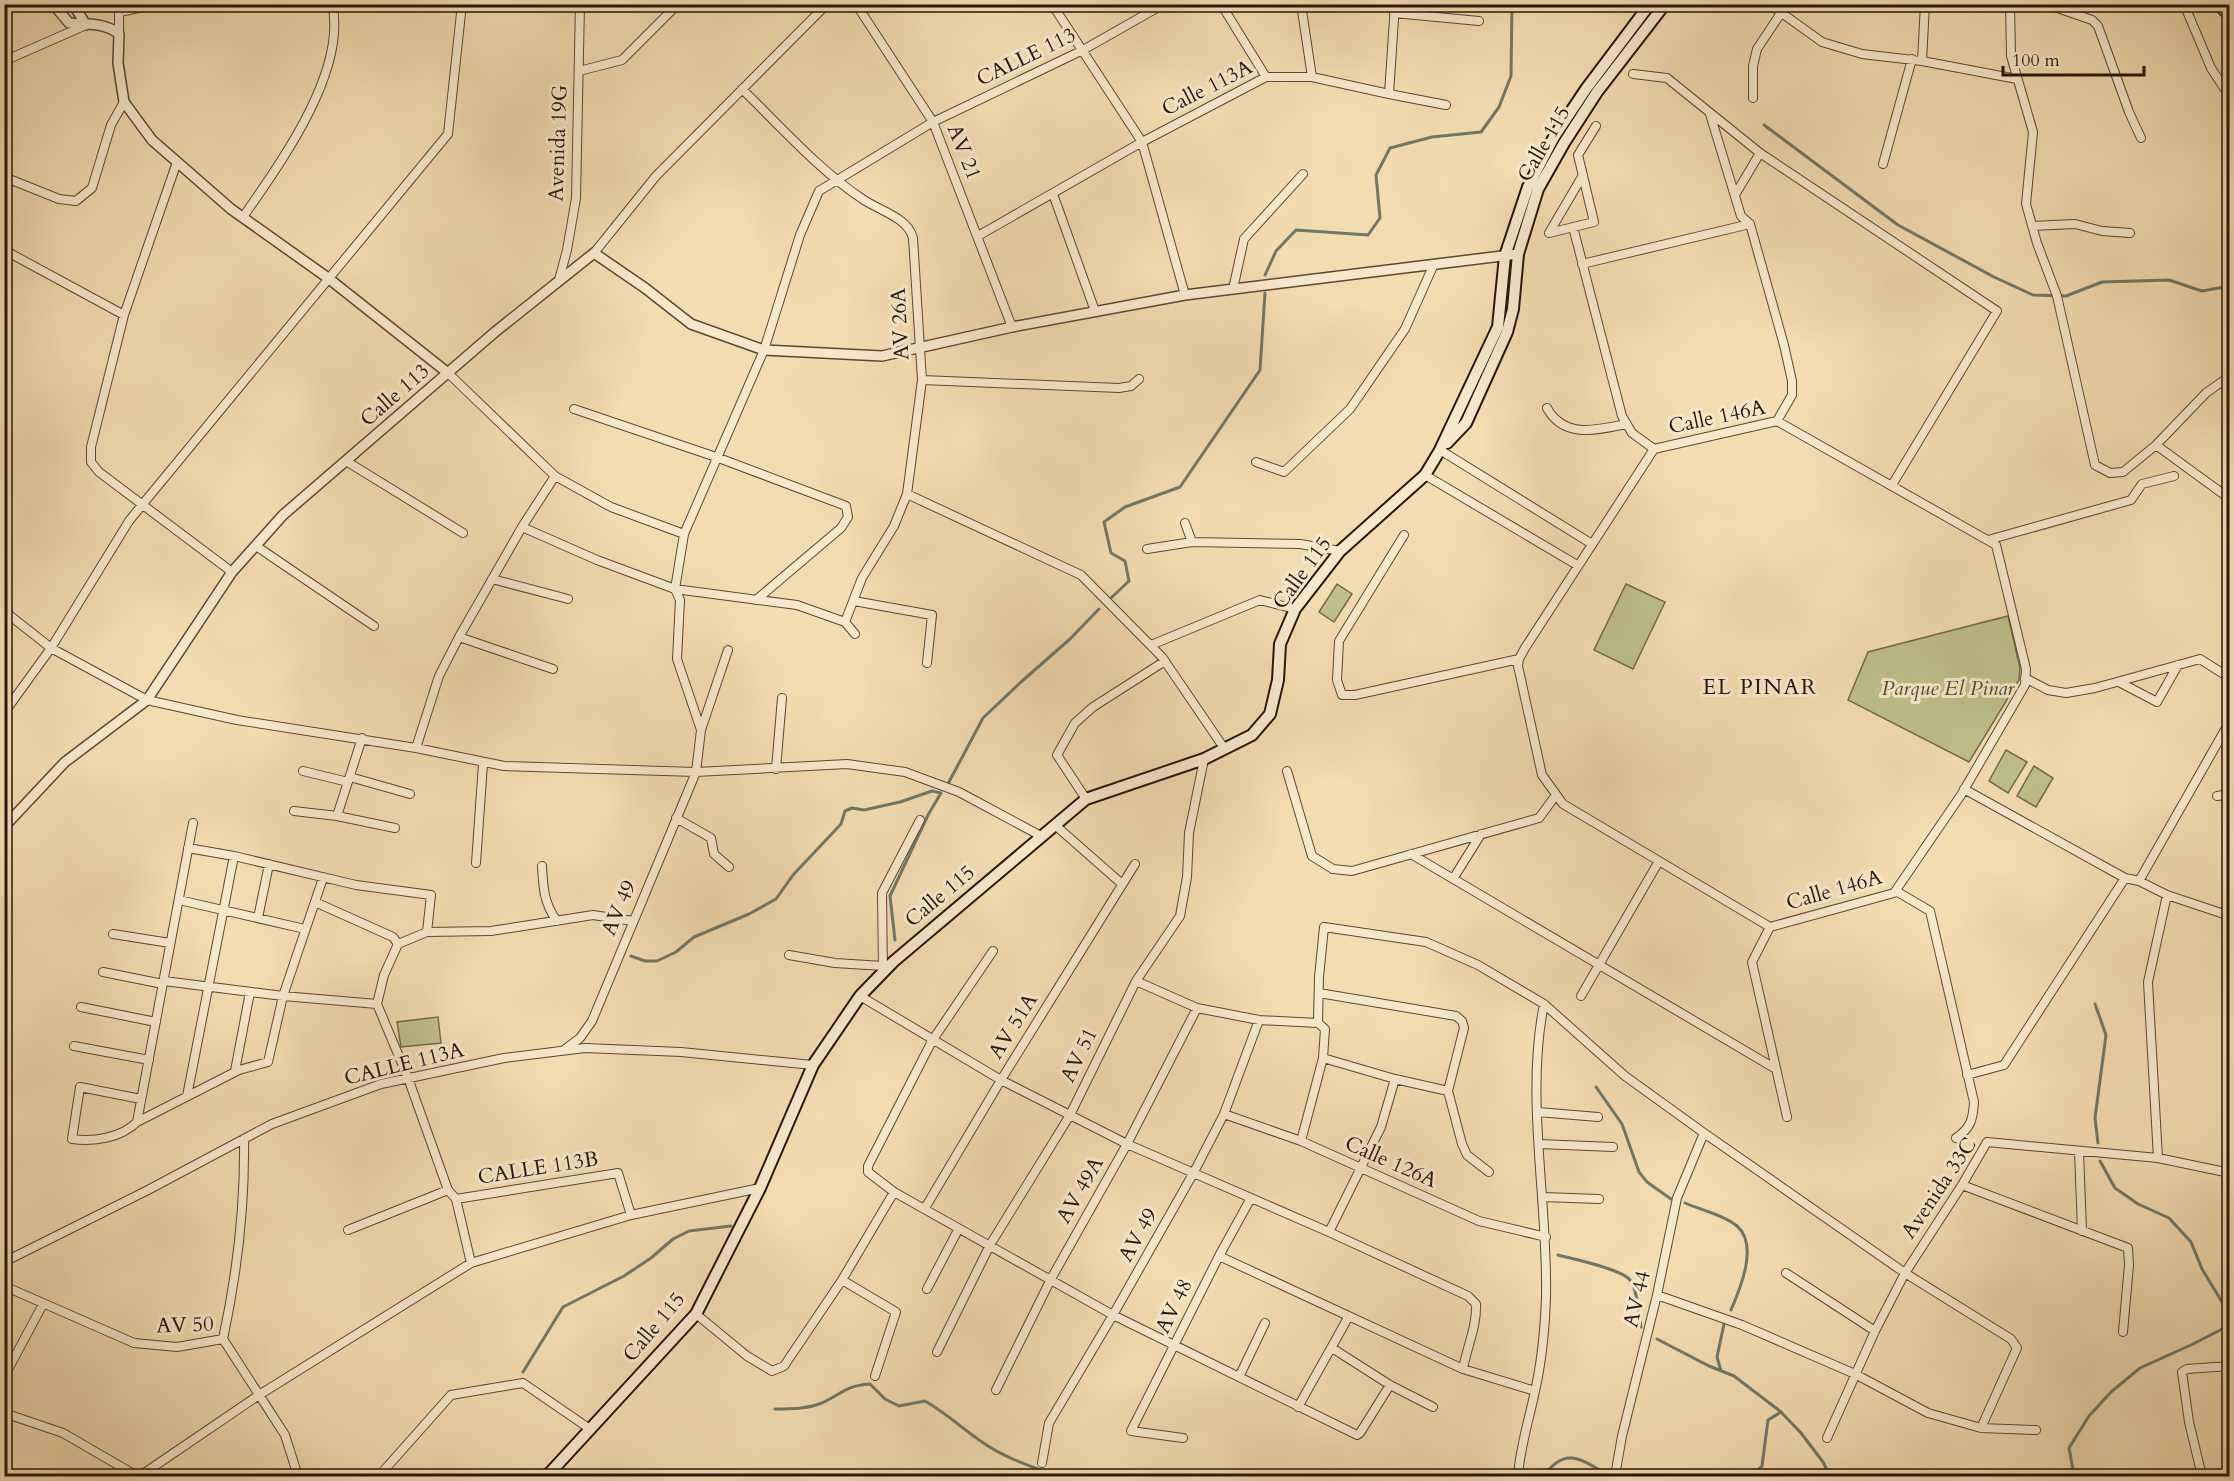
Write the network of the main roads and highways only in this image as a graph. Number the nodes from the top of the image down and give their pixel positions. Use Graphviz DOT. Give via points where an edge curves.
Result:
graph roads {
  1 [pos="1650,4"];
  2 [pos="1665,4"];
  3 [pos="2219,4"];
  4 [pos="2229,15"];
  5 [pos="1440,450"];
  6 [pos="547,1476"];
  1 -- 5 [label="main road, Calle 115" via="1586,89 1554,137 1528,187 1505,256 1498,327"];
  2 -- 5 [label="main road, Calle 115" via="1597,92 1538,189 1518,254 1514,309 1507,332 1466,423"];
  3 -- 4 [label="main road"];
  5 -- 6 [label="main road, Calle 115" via="1425,475 1340,551 1295,609 1280,644 1278,680 1270,714 1252,735 1204,759 1086,799 883,969 813,1065 760,1188 696,1314"];
}
